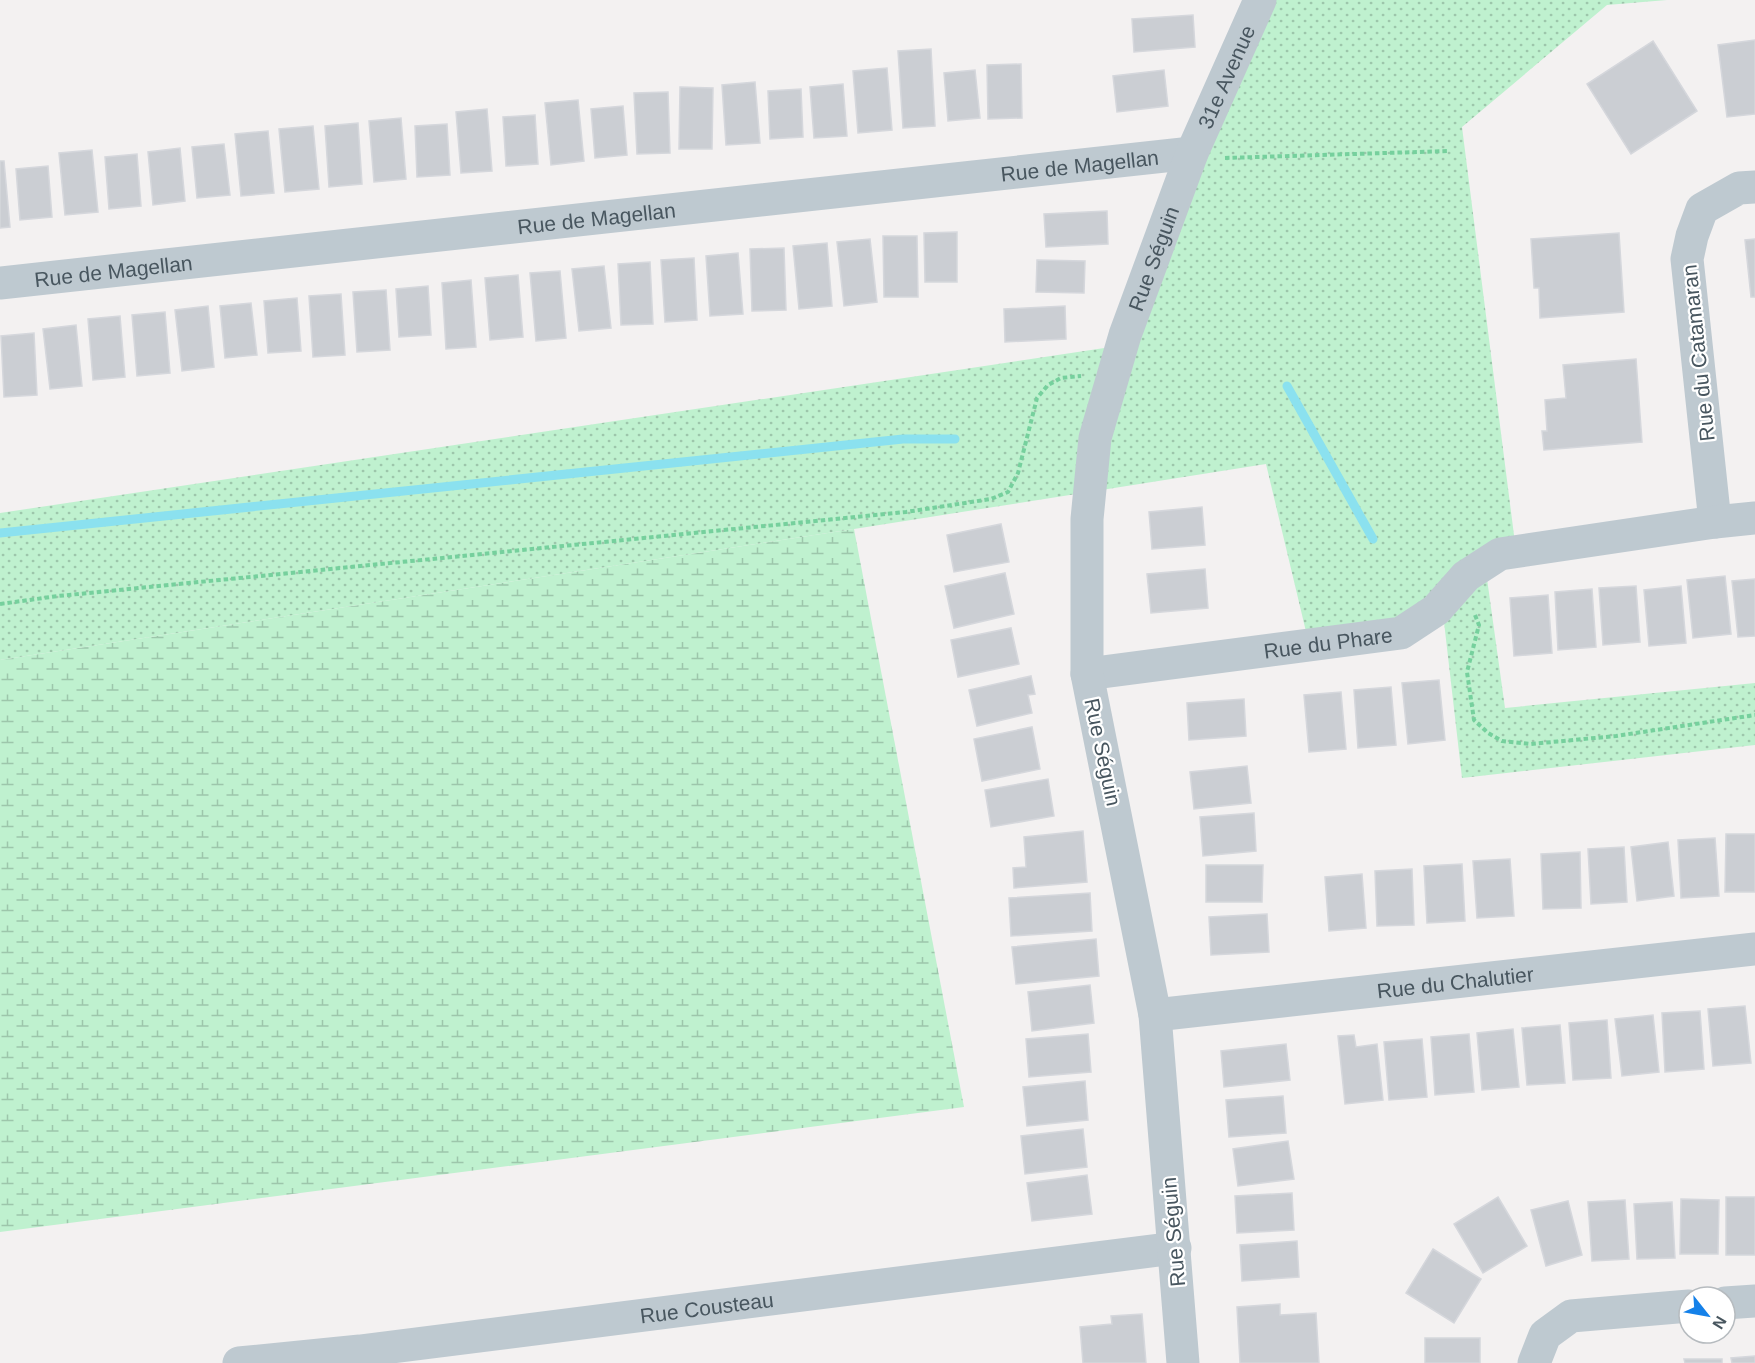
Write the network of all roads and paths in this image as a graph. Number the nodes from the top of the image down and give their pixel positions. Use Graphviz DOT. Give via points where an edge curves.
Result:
graph roads {
  1 [pos="1260,0"];
  2 [pos="1449,151"];
  3 [pos="1192,153"];
  4 [pos="1755,187"];
  5 [pos="0,283"];
  6 [pos="1111,380"];
  7 [pos="1755,518"];
  8 [pos="1715,522"];
  9 [pos="1466,576"];
  10 [pos="0,604"];
  11 [pos="1087,674"];
  12 [pos="1755,715"];
  13 [pos="1755,949"];
  14 [pos="1155,1014"];
  15 [pos="1175,1248"];
  16 [pos="1755,1301"];
  17 [pos="1737,1302"];
  18 [pos="1677,1307"];
  19 [pos="239,1363"];
  20 [pos="1183,1363"];
  21 [pos="1534,1363"];
  1 -- 3 [label="street, 31e Avenue"];
  2 -- 3 [label="path" via="1227,158"];
  3 -- 5 [label="street, Rue de Magellan"];
  3 -- 6 [label="street, Rue Séguin"];
  4 -- 8 [label="street, Rue du Catamaran" via="1739,188 1702,209 1687,259"];
  6 -- 10 [label="path" via="1094,375 1061,378 1048,385 1037,398 1012,486 991,499 895,514"];
  6 -- 11 [label="street, Rue Séguin" via="1095,438 1087,519"];
  7 -- 8 [label="street, Rue du Phare"];
  8 -- 9 [label="street, Rue du Phare" via="1500,554"];
  9 -- 11 [label="street, Rue du Phare" via="1436,610 1401,633"];
  9 -- 12 [label="path" via="1469,602 1479,625 1467,672 1474,720 1502,741 1531,744 1616,736"];
  11 -- 14 [label="street, Rue Séguin"];
  13 -- 14 [label="street, Rue du Chalutier"];
  14 -- 15 [label="street, Rue Séguin"];
  15 -- 19 [label="street, Rue Cousteau"];
  15 -- 20 [label="street, Rue Séguin"];
  16 -- 17 [label="street"];
  18 -- 21 [label="street" via="1571,1316 1545,1335"];
}
